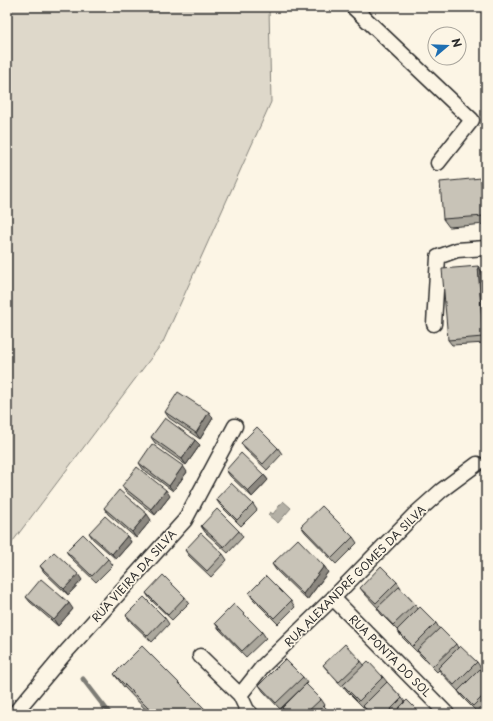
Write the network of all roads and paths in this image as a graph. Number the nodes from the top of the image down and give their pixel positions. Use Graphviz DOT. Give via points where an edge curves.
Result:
graph roads {
  1 [pos="353,7"];
  2 [pos="438,163"];
  3 [pos="486,248"];
  4 [pos="434,324"];
  5 [pos="235,426"];
  6 [pos="477,464"];
  7 [pos="333,598"];
  8 [pos="200,656"];
  9 [pos="240,696"];
  10 [pos="14,714"];
  11 [pos="251,714"];
  12 [pos="447,714"];
  1 -- 2 [label="street" via="472,120"];
  3 -- 4 [label="street" via="457,250 438,257"];
  5 -- 10 [label="street, RUA VIEIRA DA SILVA" via="185,520"];
  6 -- 7 [label="street, RUA ALEXANDRE GOMES DA SILVA" via="415,514"];
  7 -- 9 [label="street, RUA ALEXANDRE GOMES DA SILVA" via="262,666"];
  7 -- 12 [label="street, RUA PONTA DO SOL"];
  8 -- 9 [label="street"];
  9 -- 11 [label="street"];
}
